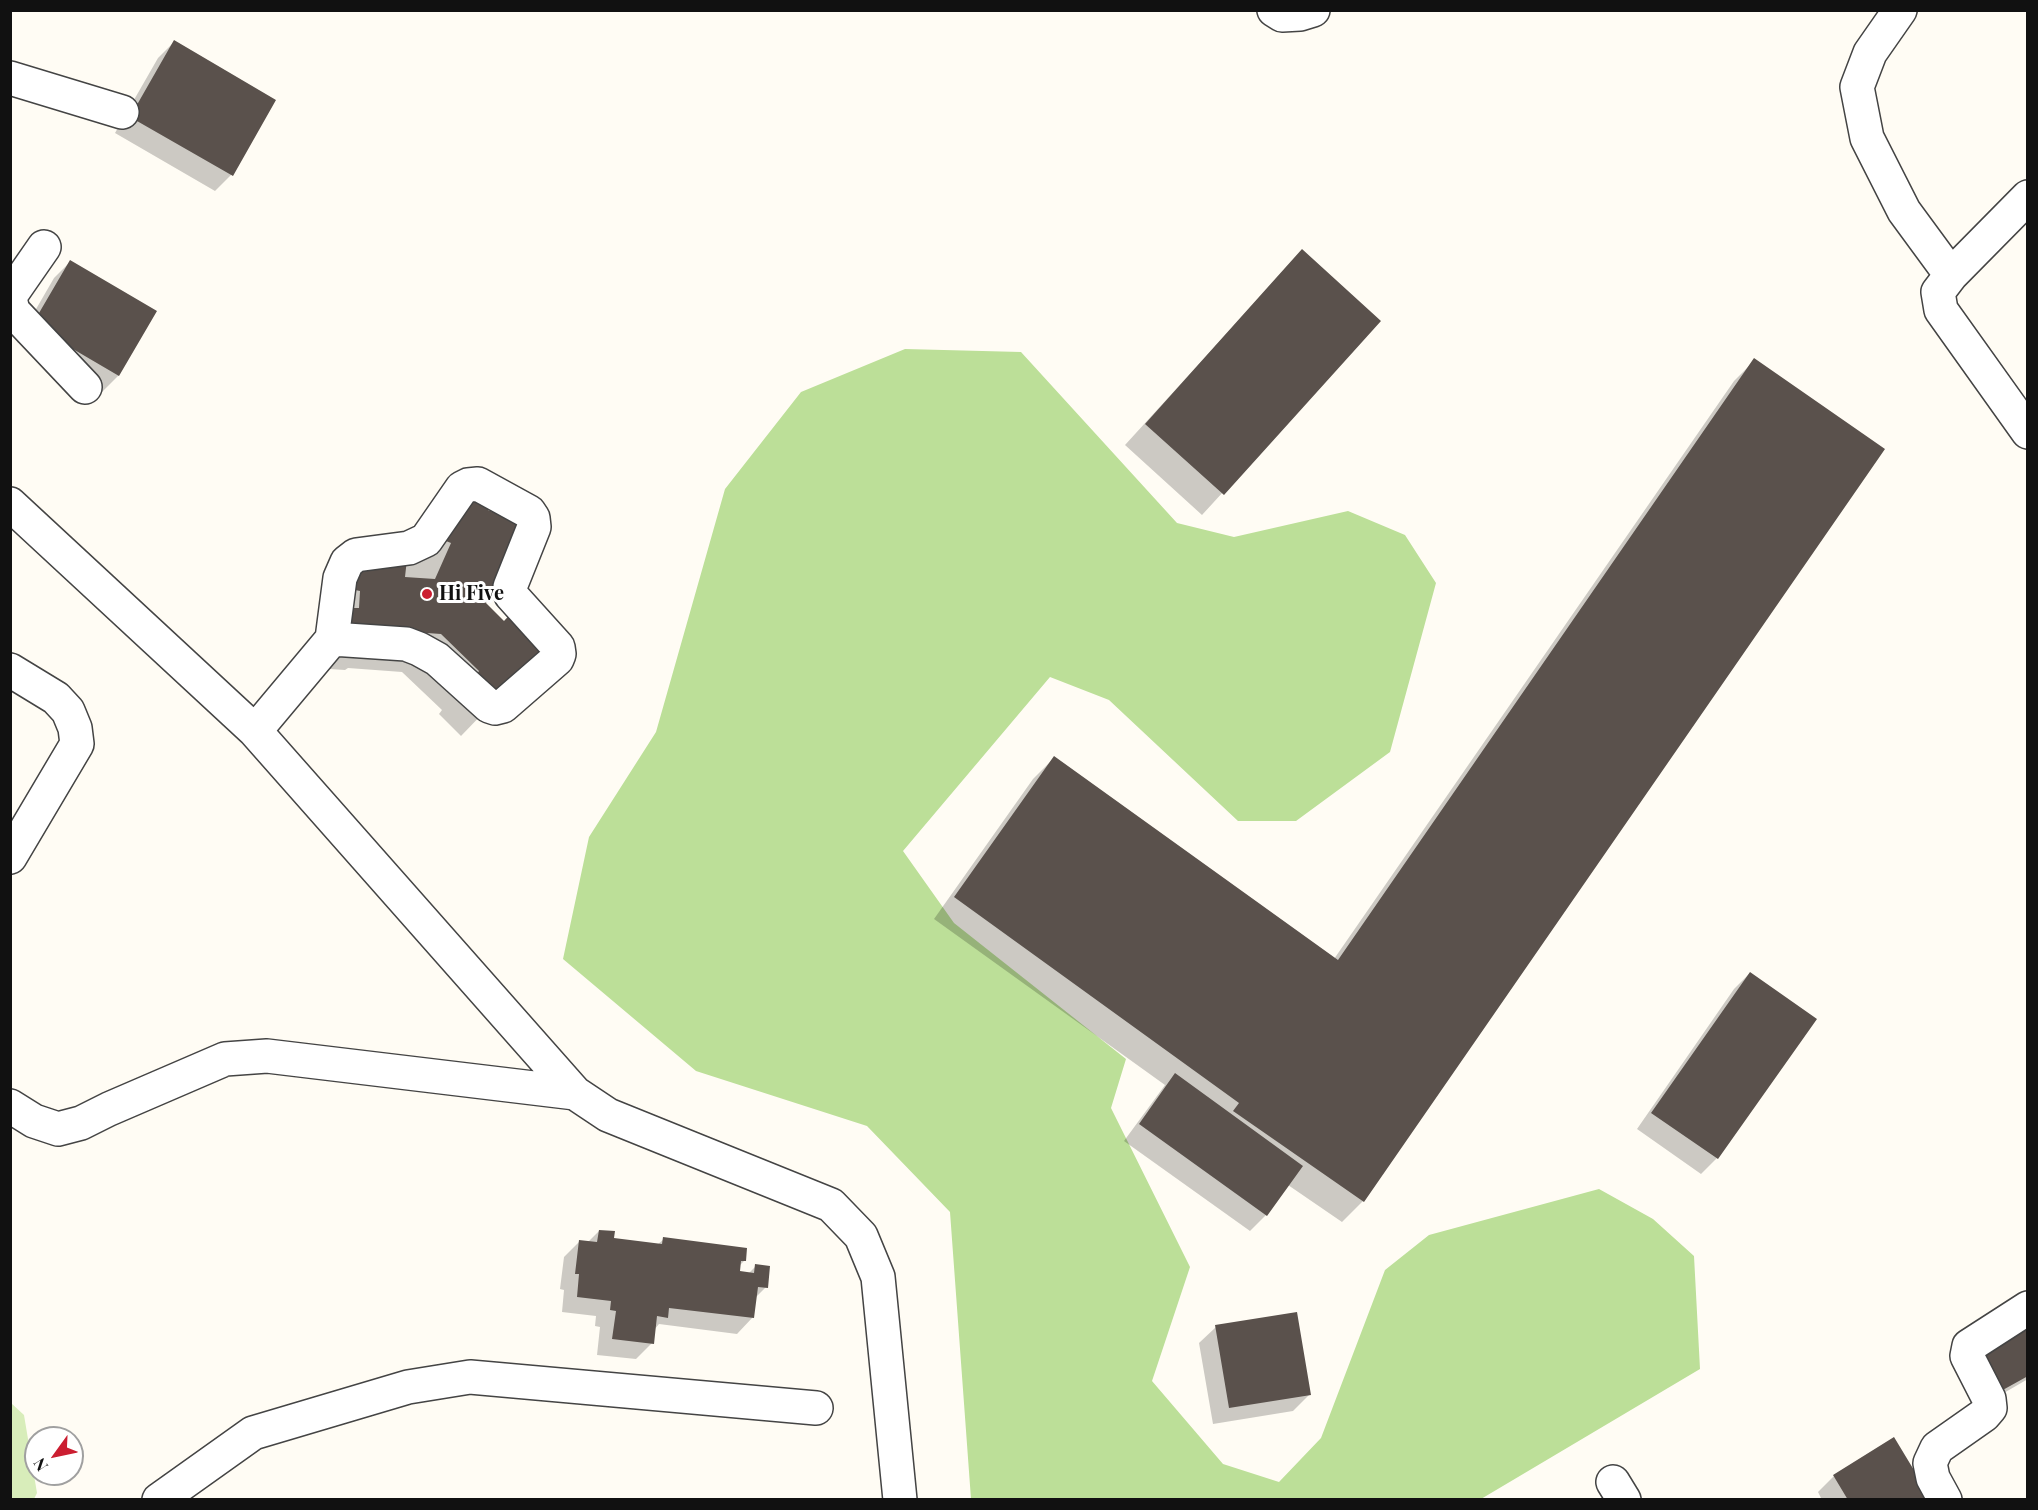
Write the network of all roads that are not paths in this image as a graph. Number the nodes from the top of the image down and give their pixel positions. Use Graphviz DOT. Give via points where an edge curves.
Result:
graph roads {
  1 [pos="1274,10"];
  2 [pos="1313,10"];
  3 [pos="1900,10"];
  4 [pos="10,78"];
  5 [pos="122,112"];
  6 [pos="2028,197"];
  7 [pos="44,247"];
  8 [pos="1951,275"];
  9 [pos="10,297"];
  10 [pos="85,387"];
  11 [pos="2028,432"];
  12 [pos="10,504"];
  13 [pos="332,639"];
  14 [pos="10,670"];
  15 [pos="255,731"];
  16 [pos="10,857"];
  17 [pos="575,1093"];
  18 [pos="10,1106"];
  19 [pos="2028,1308"];
  20 [pos="816,1408"];
  21 [pos="159,1500"];
  22 [pos="900,1500"];
  23 [pos="1944,1500"];
  1 -- 2 [label="street" via="1282,15"];
  3 -- 8 [label="street" via="1870,53 1857,87 1867,138 1904,211"];
  4 -- 5 [label="street"];
  6 -- 8 [label="street"];
  7 -- 9 [label="street"];
  8 -- 11 [label="street" via="1938,292 1941,310"];
  9 -- 10 [label="street" via="14,311"];
  12 -- 15 [label="street"];
  13 -- 13 [label="street" via="340,578 347,562 356,555 409,548 426,540 462,488 477,484 529,512 533,518 534,527 510,587 511,595 558,647 559,654 503,706 489,706 437,659 406,644"];
  13 -- 15 [label="street"];
  14 -- 16 [label="street" via="56,698 68,711 77,744"];
  15 -- 17 [label="street"];
  17 -- 18 [label="street" via="267,1056 225,1059 81,1123 58,1129 34,1121"];
  17 -- 22 [label="street" via="608,1114 831,1205 861,1236 878,1277"];
  19 -- 23 [label="street" via="1969,1346 1967,1356 1990,1408 1937,1448 1930,1463"];
  20 -- 21 [label="street" via="470,1377 408,1386 253,1433"];
}
